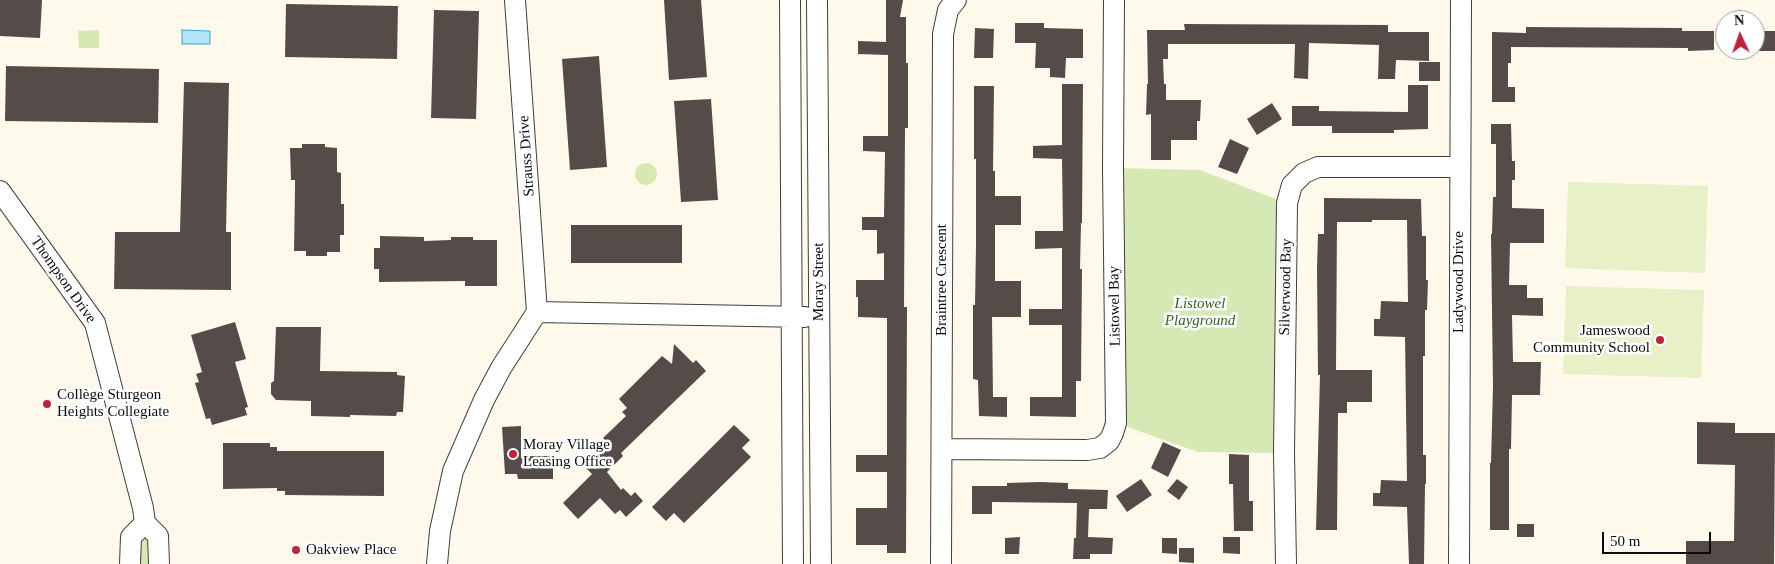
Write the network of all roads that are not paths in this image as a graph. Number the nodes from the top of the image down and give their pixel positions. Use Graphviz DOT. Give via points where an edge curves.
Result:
graph roads {
  1 [pos="515,0"];
  2 [pos="790,0"];
  3 [pos="816,0"];
  4 [pos="956,0"];
  5 [pos="1114,0"];
  6 [pos="1461,0"];
  7 [pos="1460,168"];
  8 [pos="0,191"];
  9 [pos="537,312"];
  10 [pos="792,317"];
  11 [pos="819,317"];
  12 [pos="942,449"];
  13 [pos="145,523"];
  14 [pos="130,564"];
  15 [pos="159,564"];
  16 [pos="437,564"];
  17 [pos="792,564"];
  18 [pos="820,564"];
  19 [pos="941,564"];
  20 [pos="1286,564"];
  21 [pos="1459,564"];
  1 -- 9 [label="street, Strauss Drive"];
  2 -- 10 [label="street, Moray Street"];
  3 -- 11 [label="street, Moray Street"];
  4 -- 12 [label="street, Braintree Crescent" via="948,10 943,34"];
  5 -- 12 [label="street, Listowel Bay" via="1116,423 1113,433 1100,448 1087,450"];
  6 -- 7 [label="street, Ladywood Drive"];
  7 -- 20 [label="street, Silverwood Bay" via="1318,167 1304,173 1292,185 1287,203"];
  7 -- 21 [label="street, Ladywood Drive"];
  8 -- 13 [label="street, Thompson Drive" via="95,323"];
  9 -- 10 [label="street"];
  9 -- 16 [label="street" via="484,400 453,471 440,531"];
  10 -- 11 [label="street"];
  10 -- 17 [label="street, Moray Street"];
  11 -- 18 [label="street, Moray Street"];
  12 -- 19 [label="street, Braintree Crescent"];
  13 -- 14 [label="street" via="131,537"];
  13 -- 15 [label="street, Thompson Drive" via="158,536"];
}
